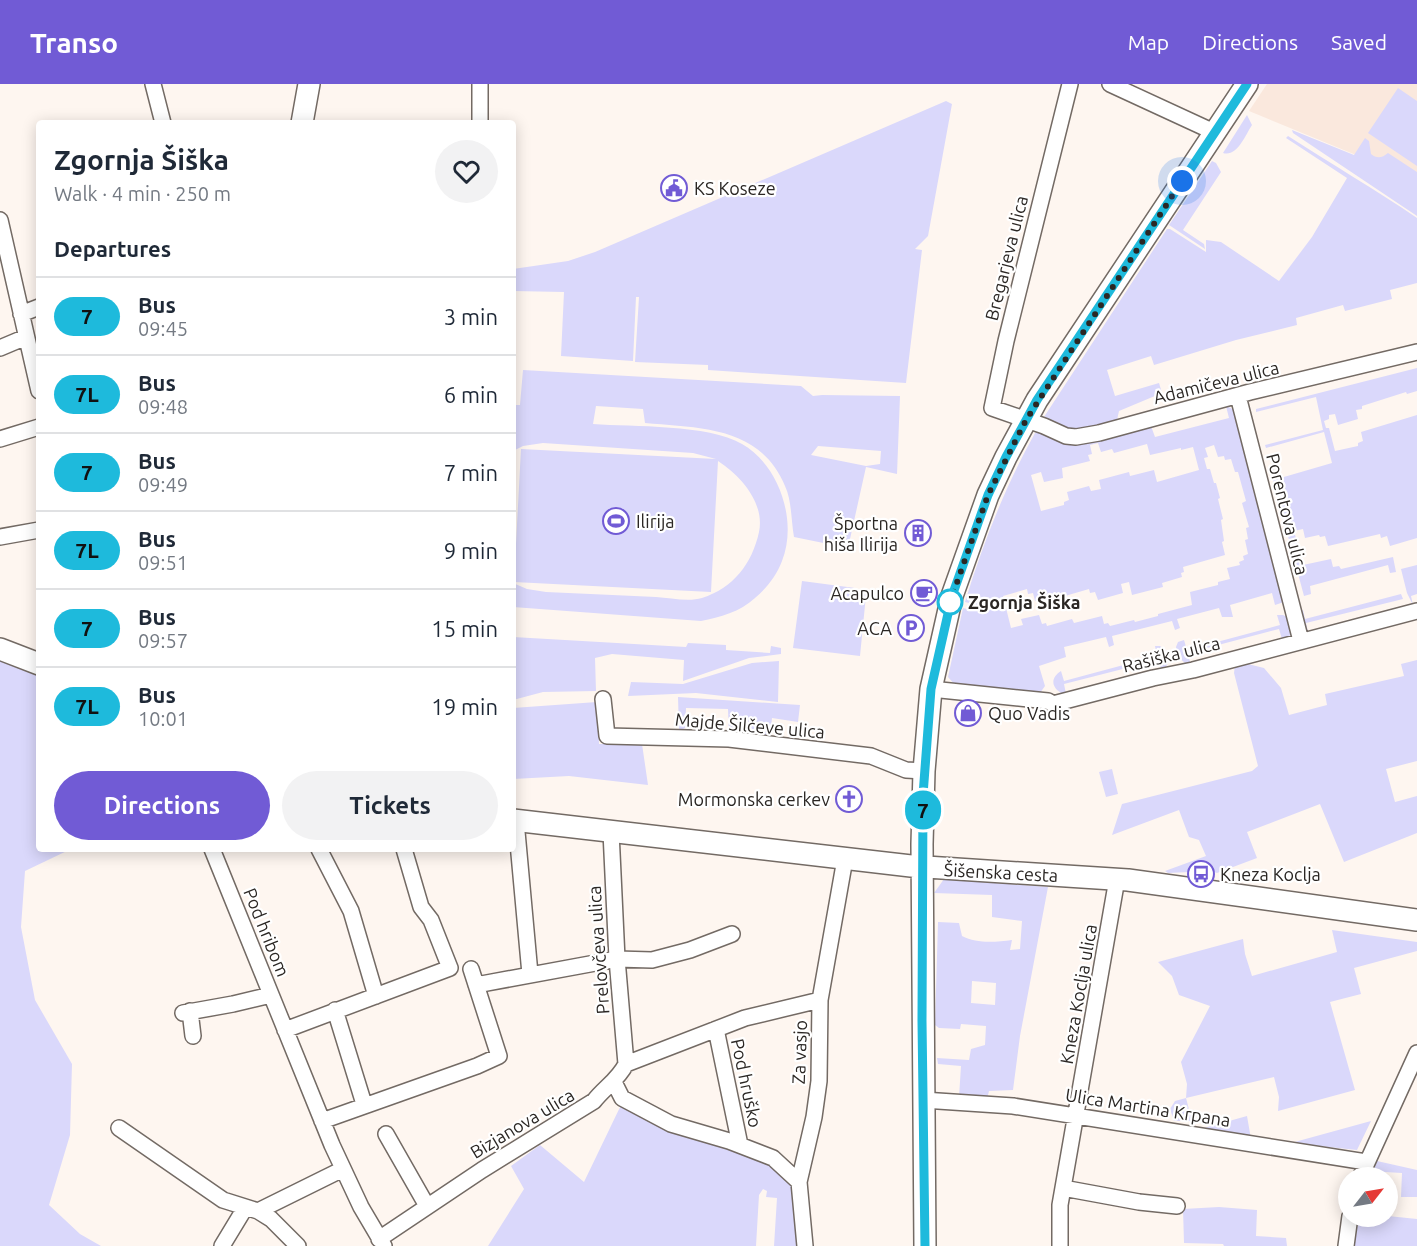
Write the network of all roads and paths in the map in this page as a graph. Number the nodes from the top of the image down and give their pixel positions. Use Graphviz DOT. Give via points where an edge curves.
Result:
graph roads {
  1 [pos="153,84"];
  2 [pos="309,84"];
  3 [pos="480,84"];
  4 [pos="1070,84"];
  5 [pos="1110,84"];
  6 [pos="1247,84"];
  7 [pos="162,120"];
  8 [pos="303,120"];
  9 [pos="480,120"];
  10 [pos="1214,132"];
  11 [pos="0,220"];
  12 [pos="5,264"];
  13 [pos="36,308"];
  14 [pos="21,314"];
  15 [pos="26,337"];
  16 [pos="0,348"];
  17 [pos="1417,352"];
  18 [pos="36,379"];
  19 [pos="1238,396"];
  20 [pos="1026,420"];
  21 [pos="36,428"];
  22 [pos="0,439"];
  23 [pos="36,531"];
  24 [pos="0,537"];
  25 [pos="1417,611"];
  26 [pos="1301,641"];
  27 [pos="0,649"];
  28 [pos="36,663"];
  29 [pos="931,689"];
  30 [pos="603,699"];
  31 [pos="924,771"];
  32 [pos="516,820"];
  33 [pos="516,830"];
  34 [pos="611,832"];
  35 [pos="213,852"];
  36 [pos="321,852"];
  37 [pos="405,852"];
  38 [pos="845,859"];
  39 [pos="922,867"];
  40 [pos="1117,879"];
  41 [pos="1417,920"];
  42 [pos="732,934"];
  43 [pos="617,959"];
  44 [pos="471,969"];
  45 [pos="530,974"];
  46 [pos="476,985"];
  47 [pos="271,995"];
  48 [pos="376,996"];
  49 [pos="820,1000"];
  50 [pos="335,1010"];
  51 [pos="716,1029"];
  52 [pos="285,1030"];
  53 [pos="193,1036"];
  54 [pos="1416,1057"];
  55 [pos="626,1064"];
  56 [pos="614,1082"];
  57 [pos="923,1100"];
  58 [pos="364,1104"];
  59 [pos="1076,1115"];
  60 [pos="322,1120"];
  61 [pos="119,1128"];
  62 [pos="386,1134"];
  63 [pos="740,1144"];
  64 [pos="1366,1162"];
  65 [pos="1364,1167"];
  66 [pos="343,1169"];
  67 [pos="799,1182"];
  68 [pos="1063,1188"];
  69 [pos="427,1206"];
  70 [pos="1178,1206"];
  71 [pos="252,1209"];
  72 [pos="1349,1227"];
  73 [pos="382,1243"];
  74 [pos="222,1246"];
  75 [pos="298,1246"];
  76 [pos="805,1246"];
  77 [pos="924,1246"];
  78 [pos="1060,1246"];
  79 [pos="1346,1246"];
  1 -- 7 [label="street"];
  2 -- 8 [label="street"];
  3 -- 9 [label="street"];
  4 -- 20 [label="street, Bregarjeva ulica" via="992,408"];
  5 -- 10 [label="street"];
  6 -- 10 [label="street"];
  10 -- 20 [label="street"];
  11 -- 12 [label="street"];
  12 -- 14 [label="street"];
  13 -- 14 [label="street"];
  14 -- 15 [label="street"];
  15 -- 16 [label="street"];
  15 -- 18 [label="street"];
  17 -- 19 [label="street, Adamičeva ulica"];
  19 -- 20 [label="street, Adamičeva ulica" via="1076,437"];
  19 -- 26 [label="street, Porentova ulica"];
  20 -- 29 [label="street" via="988,495 961,568"];
  21 -- 22 [label="street"];
  23 -- 24 [label="street"];
  25 -- 26 [label="street, Rašiška ulica"];
  26 -- 29 [label="street, Rašiška ulica" via="1053,704"];
  27 -- 28 [label="street"];
  29 -- 31 [label="street"];
  30 -- 31 [label="street, Majde Šilčeve ulica" via="607,736 729,739 871,756 906,770"];
  31 -- 39 [label="street"];
  32 -- 34 [label="street, Šišenska cesta"];
  33 -- 45 [label="street"];
  34 -- 38 [label="street, Šišenska cesta"];
  34 -- 43 [label="street, Prelovčeva ulica"];
  35 -- 47 [label="street, Pod hribom"];
  36 -- 48 [label="street" via="351,911"];
  37 -- 48 [label="street" via="421,907 450,968"];
  38 -- 39 [label="street, Šišenska cesta"];
  38 -- 49 [label="street, Za vasjo"];
  39 -- 40 [label="street, Šišenska cesta"];
  39 -- 57 [label="street"];
  40 -- 41 [label="street, Šišenska cesta"];
  40 -- 59 [label="street, Kneza Koclja ulica"];
  42 -- 43 [label="street" via="652,960"];
  43 -- 45 [label="street"];
  43 -- 55 [label="street, Prelovčeva ulica"];
  44 -- 46 [label="street"];
  45 -- 46 [label="street"];
  46 -- 58 [label="street" via="499,1056"];
  47 -- 52 [label="street, Pod hribom"];
  47 -- 53 [label="street" via="186,1012"];
  48 -- 50 [label="street"];
  49 -- 51 [label="street"];
  49 -- 67 [label="street, Za vasjo" via="819,1081"];
  50 -- 52 [label="street"];
  50 -- 58 [label="street"];
  51 -- 55 [label="street"];
  51 -- 63 [label="street, Pod hruško"];
  52 -- 60 [label="street, Pod hribom"];
  54 -- 64 [label="street"];
  55 -- 56 [label="street, Bizjanova ulica"];
  56 -- 63 [label="street, Pod hruško" via="622,1098 671,1124"];
  56 -- 69 [label="street, Bizjanova ulica" via="594,1101"];
  57 -- 59 [label="street, Ulica Martina Krpana"];
  57 -- 77 [label="street"];
  58 -- 60 [label="street"];
  59 -- 64 [label="street, Ulica Martina Krpana"];
  59 -- 68 [label="street, Kneza Koclja ulica"];
  60 -- 66 [label="street, Pod hribom"];
  61 -- 71 [label="street" via="223,1200"];
  62 -- 69 [label="street"];
  63 -- 67 [label="street, Pod hruško" via="773,1158"];
  64 -- 65 [label="street"];
  66 -- 71 [label="street"];
  66 -- 73 [label="street, Pod hribom"];
  67 -- 76 [label="street, Za vasjo"];
  68 -- 70 [label="street"];
  68 -- 78 [label="street, Kneza Koclja ulica"];
  69 -- 73 [label="street, Bizjanova ulica"];
  71 -- 74 [label="street"];
  71 -- 75 [label="street" via="271,1219"];
  72 -- 79 [label="street"];
}
